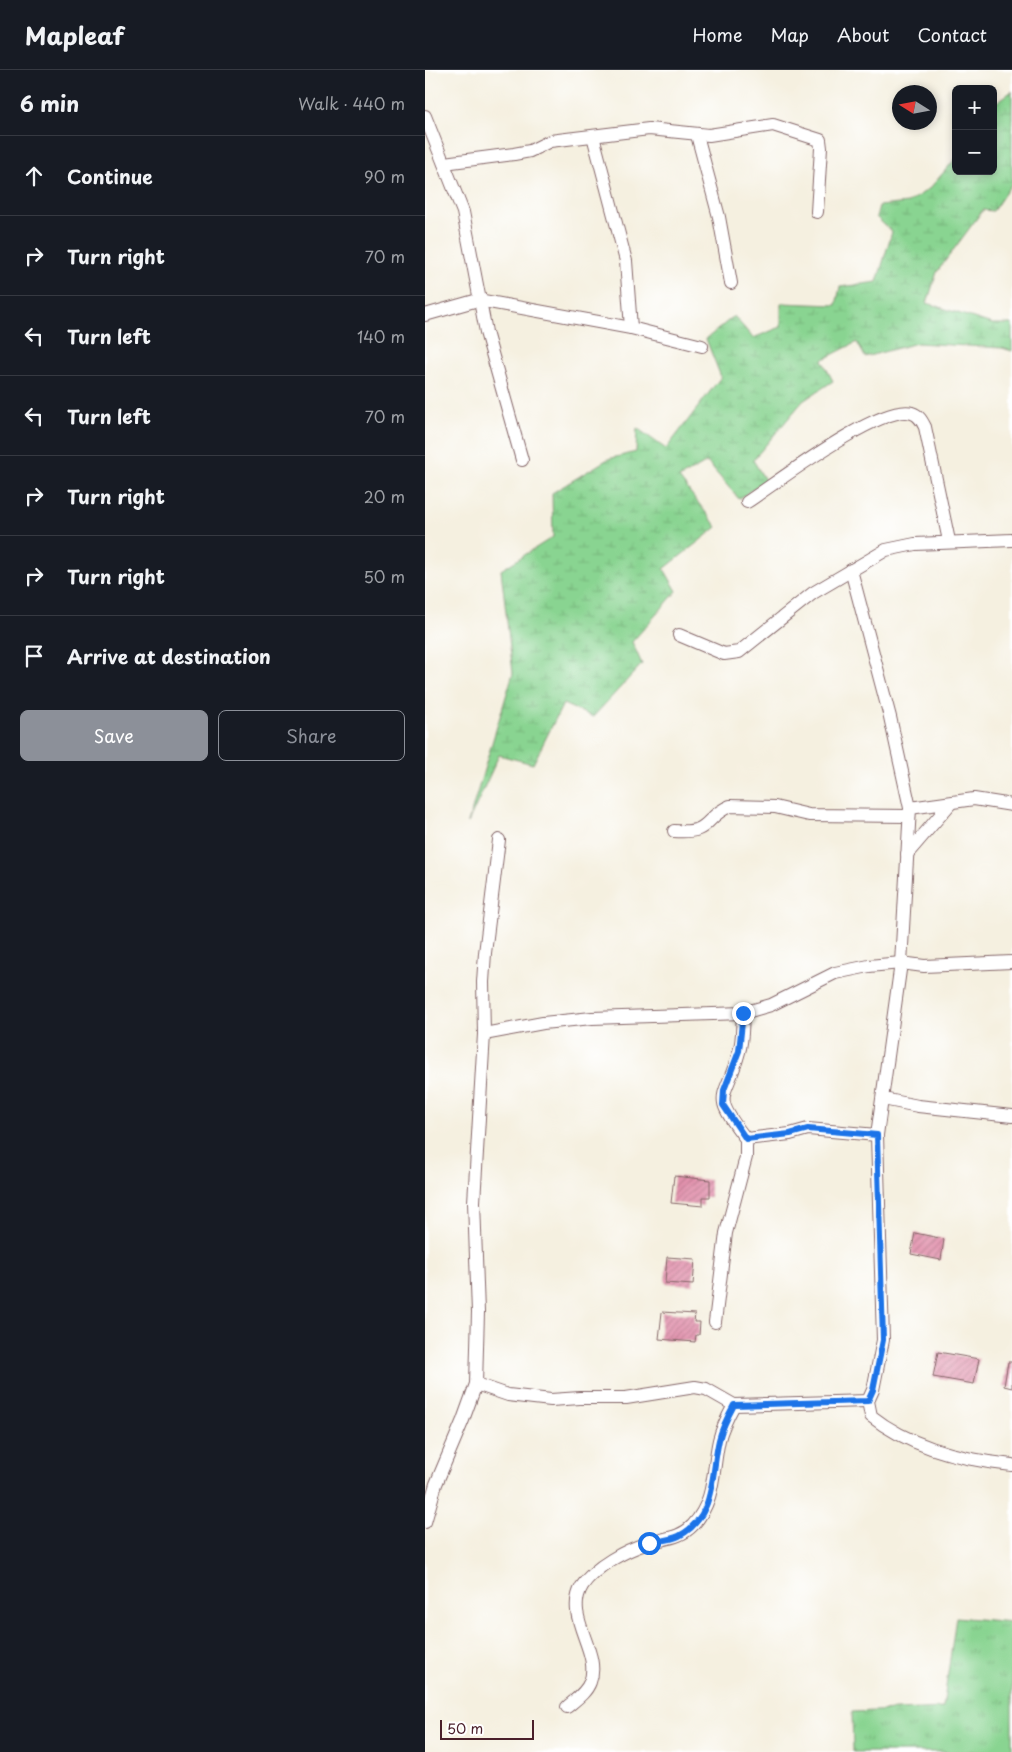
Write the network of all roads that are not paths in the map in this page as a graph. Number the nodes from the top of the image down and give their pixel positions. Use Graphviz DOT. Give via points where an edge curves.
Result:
graph roads {
  1 [pos="425,116"];
  2 [pos="697,135"];
  3 [pos="593,136"];
  4 [pos="444,163"];
  5 [pos="817,212"];
  6 [pos="731,283"];
  7 [pos="478,300"];
  8 [pos="425,315"];
  9 [pos="631,328"];
  10 [pos="702,346"];
  11 [pos="522,460"];
  12 [pos="747,502"];
  13 [pos="1012,540"];
  14 [pos="949,541"];
  15 [pos="851,570"];
  16 [pos="679,634"];
  17 [pos="950,804"];
  18 [pos="1012,804"];
  19 [pos="909,812"];
  20 [pos="673,831"];
  21 [pos="499,840"];
  22 [pos="907,854"];
  23 [pos="1012,962"];
  24 [pos="901,963"];
  25 [pos="743,1013"];
  26 [pos="484,1034"];
  27 [pos="883,1099"];
  28 [pos="1012,1116"];
  29 [pos="877,1135"];
  30 [pos="746,1139"];
  31 [pos="715,1322"];
  32 [pos="476,1384"];
  33 [pos="868,1401"];
  34 [pos="734,1405"];
  35 [pos="1012,1465"];
  36 [pos="425,1522"];
  37 [pos="567,1707"];
  1 -- 4 [label="street"];
  2 -- 3 [label="street" via="659,128"];
  2 -- 5 [label="street" via="773,125 820,140"];
  2 -- 6 [label="street" via="719,217"];
  3 -- 4 [label="street" via="550,142 514,154"];
  3 -- 9 [label="street" via="626,261"];
  4 -- 7 [label="street" via="463,212"];
  7 -- 8 [label="street"];
  7 -- 9 [label="street"];
  7 -- 11 [label="street" via="497,380"];
  9 -- 10 [label="street"];
  12 -- 14 [label="street" via="859,428 884,416 911,412 925,427"];
  13 -- 14 [label="street"];
  14 -- 15 [label="street" via="886,550"];
  15 -- 16 [label="street" via="813,593 739,652 724,654"];
  15 -- 19 [label="street" via="890,717"];
  17 -- 18 [label="street" via="974,799"];
  17 -- 19 [label="street"];
  17 -- 22 [label="street"];
  19 -- 20 [label="street" via="809,815 775,807 730,806 699,830"];
  19 -- 22 [label="street"];
  21 -- 26 [label="street" via="485,953"];
  22 -- 24 [label="street"];
  23 -- 24 [label="street" via="924,966"];
  24 -- 25 [label="street" via="835,972 771,1005"];
  24 -- 27 [label="street" via="889,1032"];
  25 -- 26 [label="street" via="592,1018"];
  25 -- 30 [label="street" via="739,1051 724,1090 723,1105"];
  26 -- 32 [label="street" via="474,1202"];
  27 -- 28 [label="street"];
  27 -- 29 [label="street"];
  29 -- 30 [label="street" via="808,1129"];
  29 -- 33 [label="street" via="883,1340"];
  30 -- 31 [label="street" via="746,1157 726,1233"];
  32 -- 34 [label="street" via="509,1395 551,1400 626,1398 695,1387 706,1389"];
  32 -- 36 [label="street" via="436,1484"];
  33 -- 34 [label="street"];
  33 -- 35 [label="street" via="871,1416 904,1437 929,1448"];
  34 -- 37 [label="street" via="719,1440 712,1494 705,1511 679,1536 622,1552 582,1586 578,1610 593,1666 587,1687"];
}
